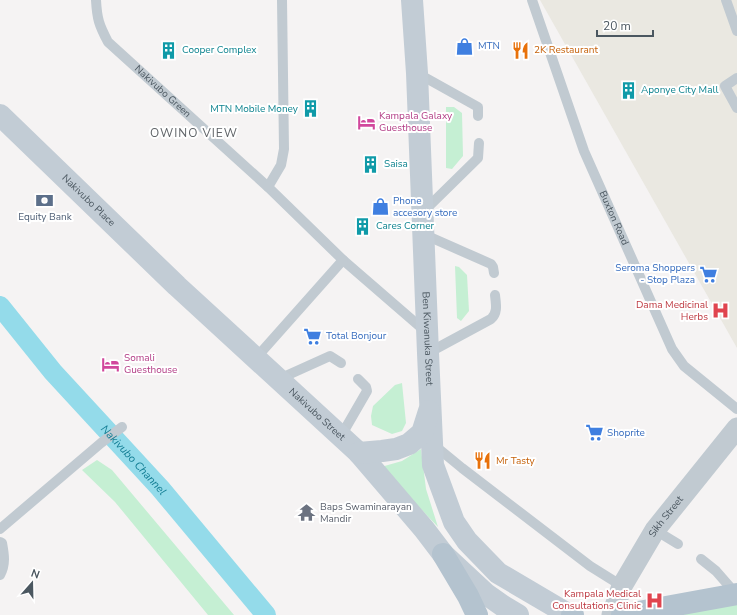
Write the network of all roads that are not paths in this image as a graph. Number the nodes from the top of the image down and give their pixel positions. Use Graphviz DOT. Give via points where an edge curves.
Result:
graph roads {
  1 [pos="96,0"];
  2 [pos="282,0"];
  3 [pos="412,0"];
  4 [pos="532,0"];
  5 [pos="726,0"];
  6 [pos="737,31"];
  7 [pos="417,73"];
  8 [pos="737,78"];
  9 [pos="737,108"];
  10 [pos="0,115"];
  11 [pos="478,116"];
  12 [pos="479,143"];
  13 [pos="268,187"];
  14 [pos="422,224"];
  15 [pos="343,260"];
  16 [pos="494,273"];
  17 [pos="178,286"];
  18 [pos="495,295"];
  19 [pos="427,343"];
  20 [pos="256,358"];
  21 [pos="341,363"];
  22 [pos="279,379"];
  23 [pos="358,379"];
  24 [pos="430,407"];
  25 [pos="737,409"];
  26 [pos="122,427"];
  27 [pos="737,428"];
  28 [pos="341,436"];
  29 [pos="432,443"];
  30 [pos="359,453"];
  31 [pos="0,529"];
  32 [pos="655,530"];
  33 [pos="0,542"];
  34 [pos="678,544"];
  35 [pos="443,554"];
  36 [pos="701,559"];
  37 [pos="0,575"];
  38 [pos="622,586"];
  39 [pos="737,594"];
  40 [pos="514,613"];
  41 [pos="477,615"];
  42 [pos="572,615"];
  43 [pos="612,615"];
  44 [pos="622,615"];
  1 -- 13 [label="lane, Nakivubo Green" via="97,18 108,42"];
  2 -- 13 [label="lane" via="284,149 281,165"];
  3 -- 7 [label="main road, Ben Kiwanuka Street"];
  4 -- 25 [label="lane, Buxton Road" via="584,151 672,349 684,366"];
  5 -- 6 [label="lane"];
  7 -- 11 [label="lane" via="478,107"];
  7 -- 14 [label="main road, Ben Kiwanuka Street"];
  8 -- 9 [label="lane" via="725,86"];
  10 -- 17 [label="main road, Nakivubo Place"];
  12 -- 14 [label="lane" via="478,158"];
  13 -- 15 [label="lane, Nakivubo Green"];
  14 -- 16 [label="lane" via="493,266"];
  14 -- 19 [label="main road, Ben Kiwanuka Street"];
  15 -- 19 [label="lane, Nakivubo Green"];
  15 -- 20 [label="lane"];
  17 -- 20 [label="main road, Nakivubo Street"];
  18 -- 19 [label="lane" via="494,316"];
  19 -- 24 [label="main road, Ben Kiwanuka Street"];
  20 -- 22 [label="main road, Nakivubo Street"];
  21 -- 22 [label="lane" via="330,356"];
  22 -- 28 [label="main road, Nakivubo Street"];
  23 -- 28 [label="lane" via="367,391"];
  24 -- 29 [label="main road, Ben Kiwanuka Street"];
  24 -- 30 [label="main road" via="422,433 409,444 396,449"];
  26 -- 31 [label="lane"];
  27 -- 32 [label="street, Sikh Street"];
  28 -- 30 [label="main road, Nakivubo Street"];
  29 -- 38 [label="lane" via="590,566"];
  29 -- 42 [label="main road, Ben Kiwanuka Street" via="433,465 454,522 467,541 498,573"];
  30 -- 35 [label="main road, Nakivubo Street"];
  32 -- 34 [label="lane"];
  32 -- 38 [label="street, Sikh Street"];
  33 -- 37 [label="lane" via="4,568"];
  35 -- 40 [label="main road, Nakivubo Street" via="486,594"];
  35 -- 41 [label="main road"];
  36 -- 39 [label="lane"];
  38 -- 43 [label="street, Sikh Street"];
  39 -- 44 [label="main road"];
}
